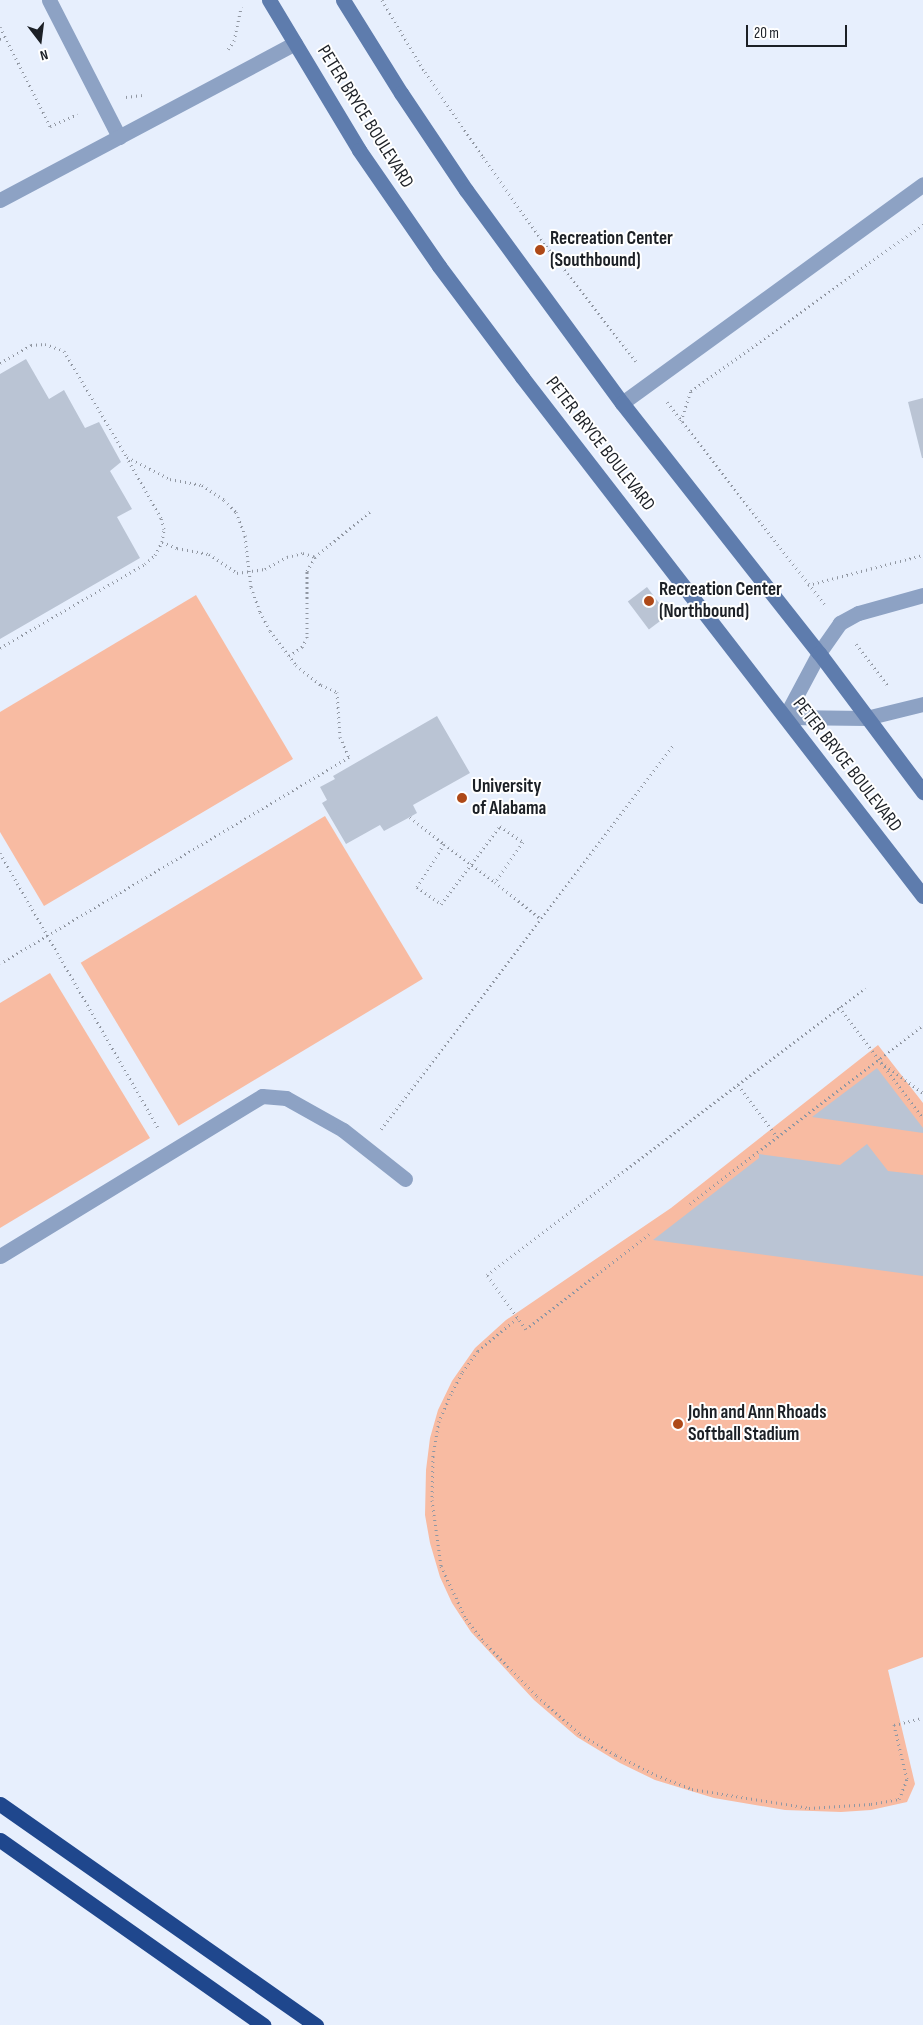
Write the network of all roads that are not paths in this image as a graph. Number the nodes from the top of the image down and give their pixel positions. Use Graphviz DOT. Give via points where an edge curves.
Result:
graph roads {
  1 [pos="50,0"];
  2 [pos="269,0"];
  3 [pos="343,0"];
  4 [pos="295,43"];
  5 [pos="119,137"];
  6 [pos="923,184"];
  7 [pos="0,200"];
  8 [pos="622,403"];
  9 [pos="923,596"];
  10 [pos="820,653"];
  11 [pos="923,704"];
  12 [pos="785,718"];
  13 [pos="866,718"];
  14 [pos="923,792"];
  15 [pos="923,896"];
  16 [pos="405,1179"];
  17 [pos="0,1256"];
  18 [pos="0,1804"];
  19 [pos="0,1840"];
  20 [pos="263,2025"];
  21 [pos="316,2025"];
  1 -- 5 [label="street"];
  2 -- 4 [label="street, PETER BRYCE BOULEVARD"];
  3 -- 8 [label="street" via="466,190"];
  4 -- 5 [label="street"];
  4 -- 12 [label="street, PETER BRYCE BOULEVARD" via="359,150 439,266"];
  5 -- 7 [label="street"];
  6 -- 8 [label="street"];
  8 -- 10 [label="street"];
  9 -- 10 [label="street" via="858,613 840,623"];
  10 -- 12 [label="street"];
  10 -- 13 [label="street"];
  11 -- 13 [label="street"];
  12 -- 13 [label="street"];
  12 -- 15 [label="street, PETER BRYCE BOULEVARD"];
  13 -- 14 [label="street"];
  16 -- 17 [label="street" via="343,1130 286,1098 262,1096"];
  18 -- 21 [label="highway"];
  19 -- 20 [label="highway"];
}
